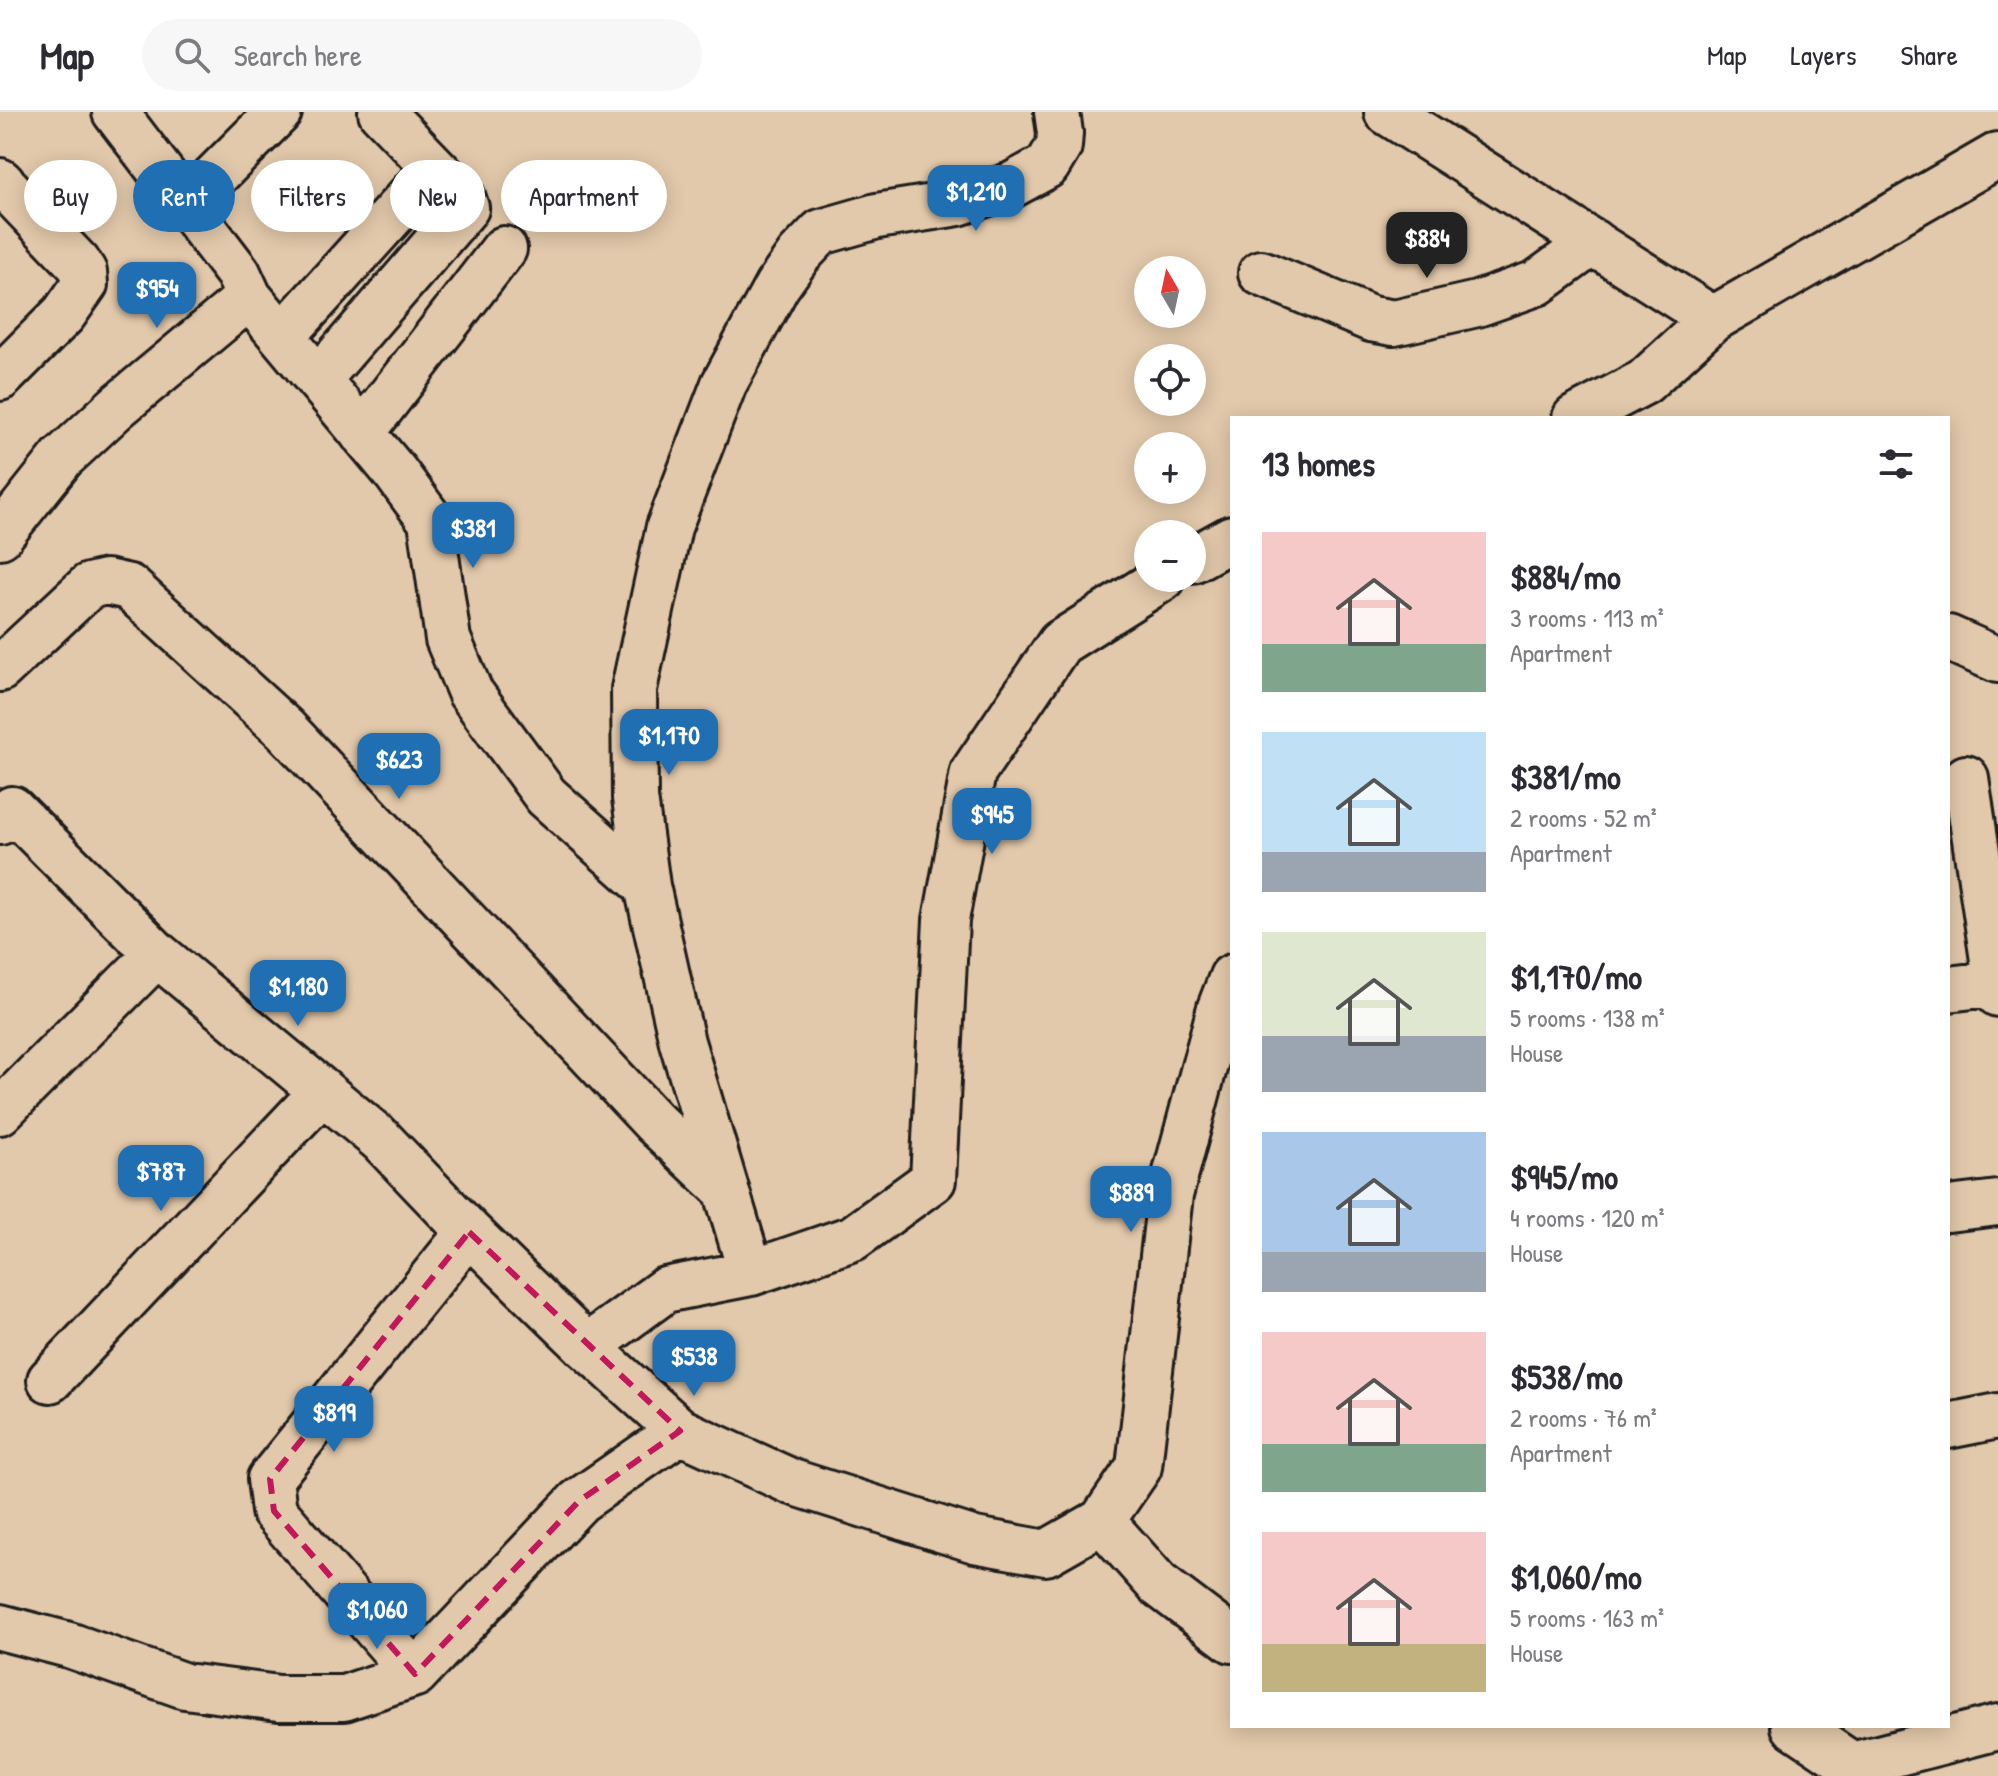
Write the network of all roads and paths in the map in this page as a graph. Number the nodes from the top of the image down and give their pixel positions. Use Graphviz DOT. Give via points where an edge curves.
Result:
graph roads {
  1 [pos="115,112"];
  2 [pos="279,112"];
  3 [pos="381,112"];
  4 [pos="1057,112"];
  5 [pos="1387,112"];
  6 [pos="1998,155"];
  7 [pos="151,160"];
  8 [pos="231,160"];
  9 [pos="427,160"];
  10 [pos="0,181"];
  11 [pos="390,218"];
  12 [pos="206,232"];
  13 [pos="445,232"];
  14 [pos="1593,242"];
  15 [pos="504,249"];
  16 [pos="1261,273"];
  17 [pos="249,297"];
  18 [pos="1713,319"];
  19 [pos="283,336"];
  20 [pos="0,378"];
  21 [pos="318,380"];
  22 [pos="1579,416"];
  23 [pos="362,433"];
  24 [pos="0,536"];
  25 [pos="1230,539"];
  26 [pos="1206,552"];
  27 [pos="1141,592"];
  28 [pos="1950,639"];
  29 [pos="1998,660"];
  30 [pos="0,669"];
  31 [pos="1971,776"];
  32 [pos="4,810"];
  33 [pos="647,886"];
  34 [pos="157,954"];
  35 [pos="1230,982"];
  36 [pos="1997,987"];
  37 [pos="1950,989"];
  38 [pos="321,1093"];
  39 [pos="0,1112"];
  40 [pos="726,1191"];
  41 [pos="1998,1203"];
  42 [pos="1950,1209"];
  43 [pos="469,1232"];
  44 [pos="751,1273"];
  45 [pos="587,1347"];
  46 [pos="50,1380"];
  47 [pos="1998,1416"];
  48 [pos="1950,1426"];
  49 [pos="680,1431"];
  50 [pos="1102,1521"];
  51 [pos="0,1627"];
  52 [pos="1230,1638"];
  53 [pos="415,1674"];
  54 [pos="1998,1727"];
  55 [pos="1797,1728"];
  1 -- 7 [label="street"];
  2 -- 8 [label="street"];
  3 -- 9 [label="street"];
  4 -- 33 [label="street" via="1059,146 1047,166 1012,185 958,203 877,216 821,232 777,286 724,384 669,527 634,689 635,798"];
  5 -- 14 [label="street"];
  6 -- 18 [label="street"];
  10 -- 20 [label="street" via="78,263 85,284 64,314"];
  11 -- 19 [label="street"];
  12 -- 17 [label="street" via="238,273"];
  13 -- 21 [label="street"];
  14 -- 16 [label="street" via="1537,283 1477,304 1394,323 1371,319"];
  14 -- 18 [label="street"];
  15 -- 23 [label="street"];
  17 -- 19 [label="street"];
  17 -- 24 [label="street" via="73,448"];
  18 -- 22 [label="street" via="1644,382"];
  19 -- 21 [label="street"];
  21 -- 23 [label="street"];
  23 -- 33 [label="street" via="431,521 448,639 470,692 546,796"];
  25 -- 26 [label="street"];
  27 -- 44 [label="street" via="1060,643 973,772 946,920 933,1180 853,1238"];
  28 -- 29 [label="street"];
  30 -- 40 [label="street" via="89,586 106,582 129,587 285,729 654,1122"];
  31 -- 36 [label="street"];
  32 -- 34 [label="street"];
  33 -- 40 [label="street" via="682,1042"];
  34 -- 38 [label="street"];
  34 -- 39 [label="street"];
  35 -- 50 [label="street" via="1170,1195 1139,1467"];
  36 -- 37 [label="street"];
  38 -- 43 [label="street" via="381,1140"];
  38 -- 46 [label="street"];
  40 -- 44 [label="street"];
  41 -- 42 [label="street"];
  43 -- 45 [label="street"];
  43 -- 53 [label="street" via="270,1479 274,1511"];
  44 -- 45 [label="street" via="665,1290"];
  45 -- 49 [label="street"];
  47 -- 48 [label="street"];
  49 -- 50 [label="street" via="792,1482 975,1540 1046,1553"];
  49 -- 53 [label="street" via="579,1501"];
  50 -- 52 [label="street" via="1158,1584"];
  51 -- 53 [label="street" via="185,1686 279,1698 344,1698"];
  54 -- 55 [label="street" via="1852,1765"];
}
